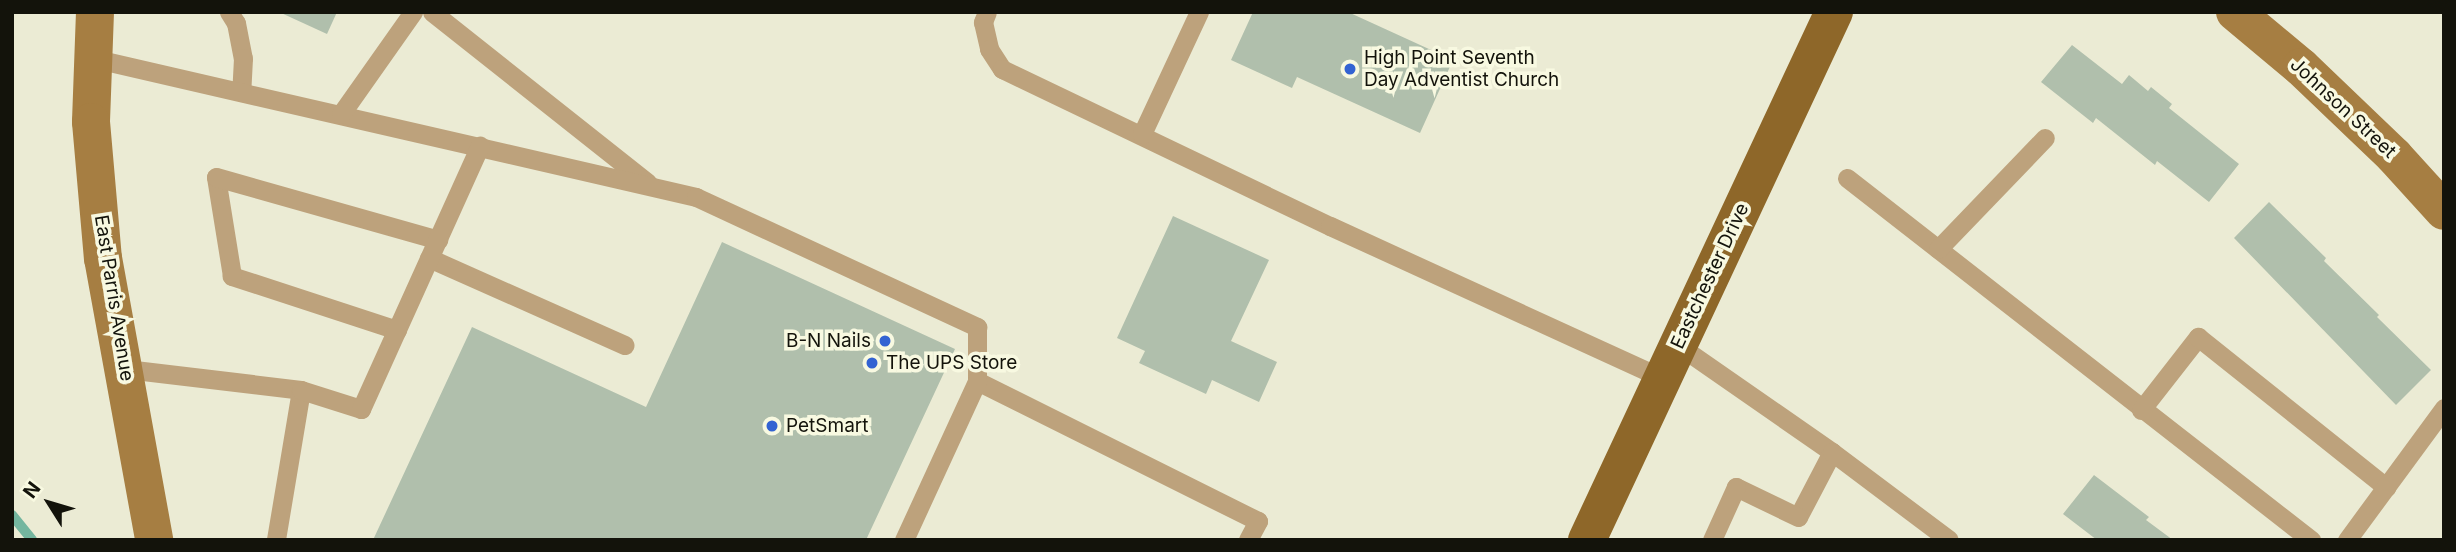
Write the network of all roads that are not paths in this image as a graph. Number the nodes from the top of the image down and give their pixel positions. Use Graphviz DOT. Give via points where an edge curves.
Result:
graph roads {
  1 [pos="95,12"];
  2 [pos="229,12"];
  3 [pos="413,12"];
  4 [pos="432,12"];
  5 [pos="987,12"];
  6 [pos="1199,12"];
  7 [pos="1833,12"];
  8 [pos="2235,12"];
  9 [pos="92,58"];
  10 [pos="241,92"];
  11 [pos="341,114"];
  12 [pos="1142,134"];
  13 [pos="2045,138"];
  14 [pos="480,146"];
  15 [pos="1847,178"];
  16 [pos="652,187"];
  17 [pos="2444,211"];
  18 [pos="438,240"];
  19 [pos="1938,249"];
  20 [pos="429,258"];
  21 [pos="397,330"];
  22 [pos="624,345"];
  23 [pos="1670,361"];
  24 [pos="126,369"];
  25 [pos="977,381"];
  26 [pos="301,390"];
  27 [pos="2444,408"];
  28 [pos="2141,410"];
  29 [pos="1832,452"];
  30 [pos="2386,487"];
  31 [pos="154,540"];
  32 [pos="276,540"];
  33 [pos="904,540"];
  34 [pos="1248,540"];
  35 [pos="1587,540"];
  36 [pos="1712,540"];
  37 [pos="1949,540"];
  38 [pos="2311,540"];
  39 [pos="2347,540"];
  1 -- 9 [label="street, East Parris Avenue"];
  2 -- 10 [label="lane" via="243,58"];
  3 -- 11 [label="lane"];
  4 -- 16 [label="lane"];
  5 -- 12 [label="lane" via="983,22 989,49 1002,69"];
  6 -- 12 [label="lane"];
  7 -- 23 [label="main road, Eastchester Drive"];
  8 -- 17 [label="street, Johnson Street" via="2301,67"];
  9 -- 10 [label="lane"];
  9 -- 24 [label="street, East Parris Avenue" via="91,122 103,258"];
  10 -- 11 [label="lane"];
  11 -- 14 [label="lane"];
  12 -- 23 [label="lane" via="1330,226"];
  13 -- 19 [label="lane"];
  14 -- 16 [label="lane"];
  14 -- 18 [label="lane"];
  15 -- 19 [label="lane"];
  16 -- 25 [label="lane" via="696,197 977,327"];
  18 -- 20 [label="lane"];
  18 -- 21 [label="lane" via="216,177 232,276"];
  19 -- 28 [label="lane"];
  20 -- 21 [label="lane"];
  20 -- 22 [label="lane"];
  21 -- 26 [label="lane" via="361,409"];
  23 -- 29 [label="lane"];
  23 -- 35 [label="main road, Eastchester Drive"];
  24 -- 26 [label="lane"];
  24 -- 31 [label="street, East Parris Avenue"];
  25 -- 33 [label="lane"];
  25 -- 34 [label="lane" via="1258,521"];
  26 -- 32 [label="lane"];
  27 -- 30 [label="lane"];
  28 -- 30 [label="lane" via="2198,337"];
  28 -- 38 [label="lane"];
  29 -- 36 [label="lane" via="1798,516 1736,487"];
  29 -- 37 [label="lane"];
  30 -- 39 [label="lane"];
}
